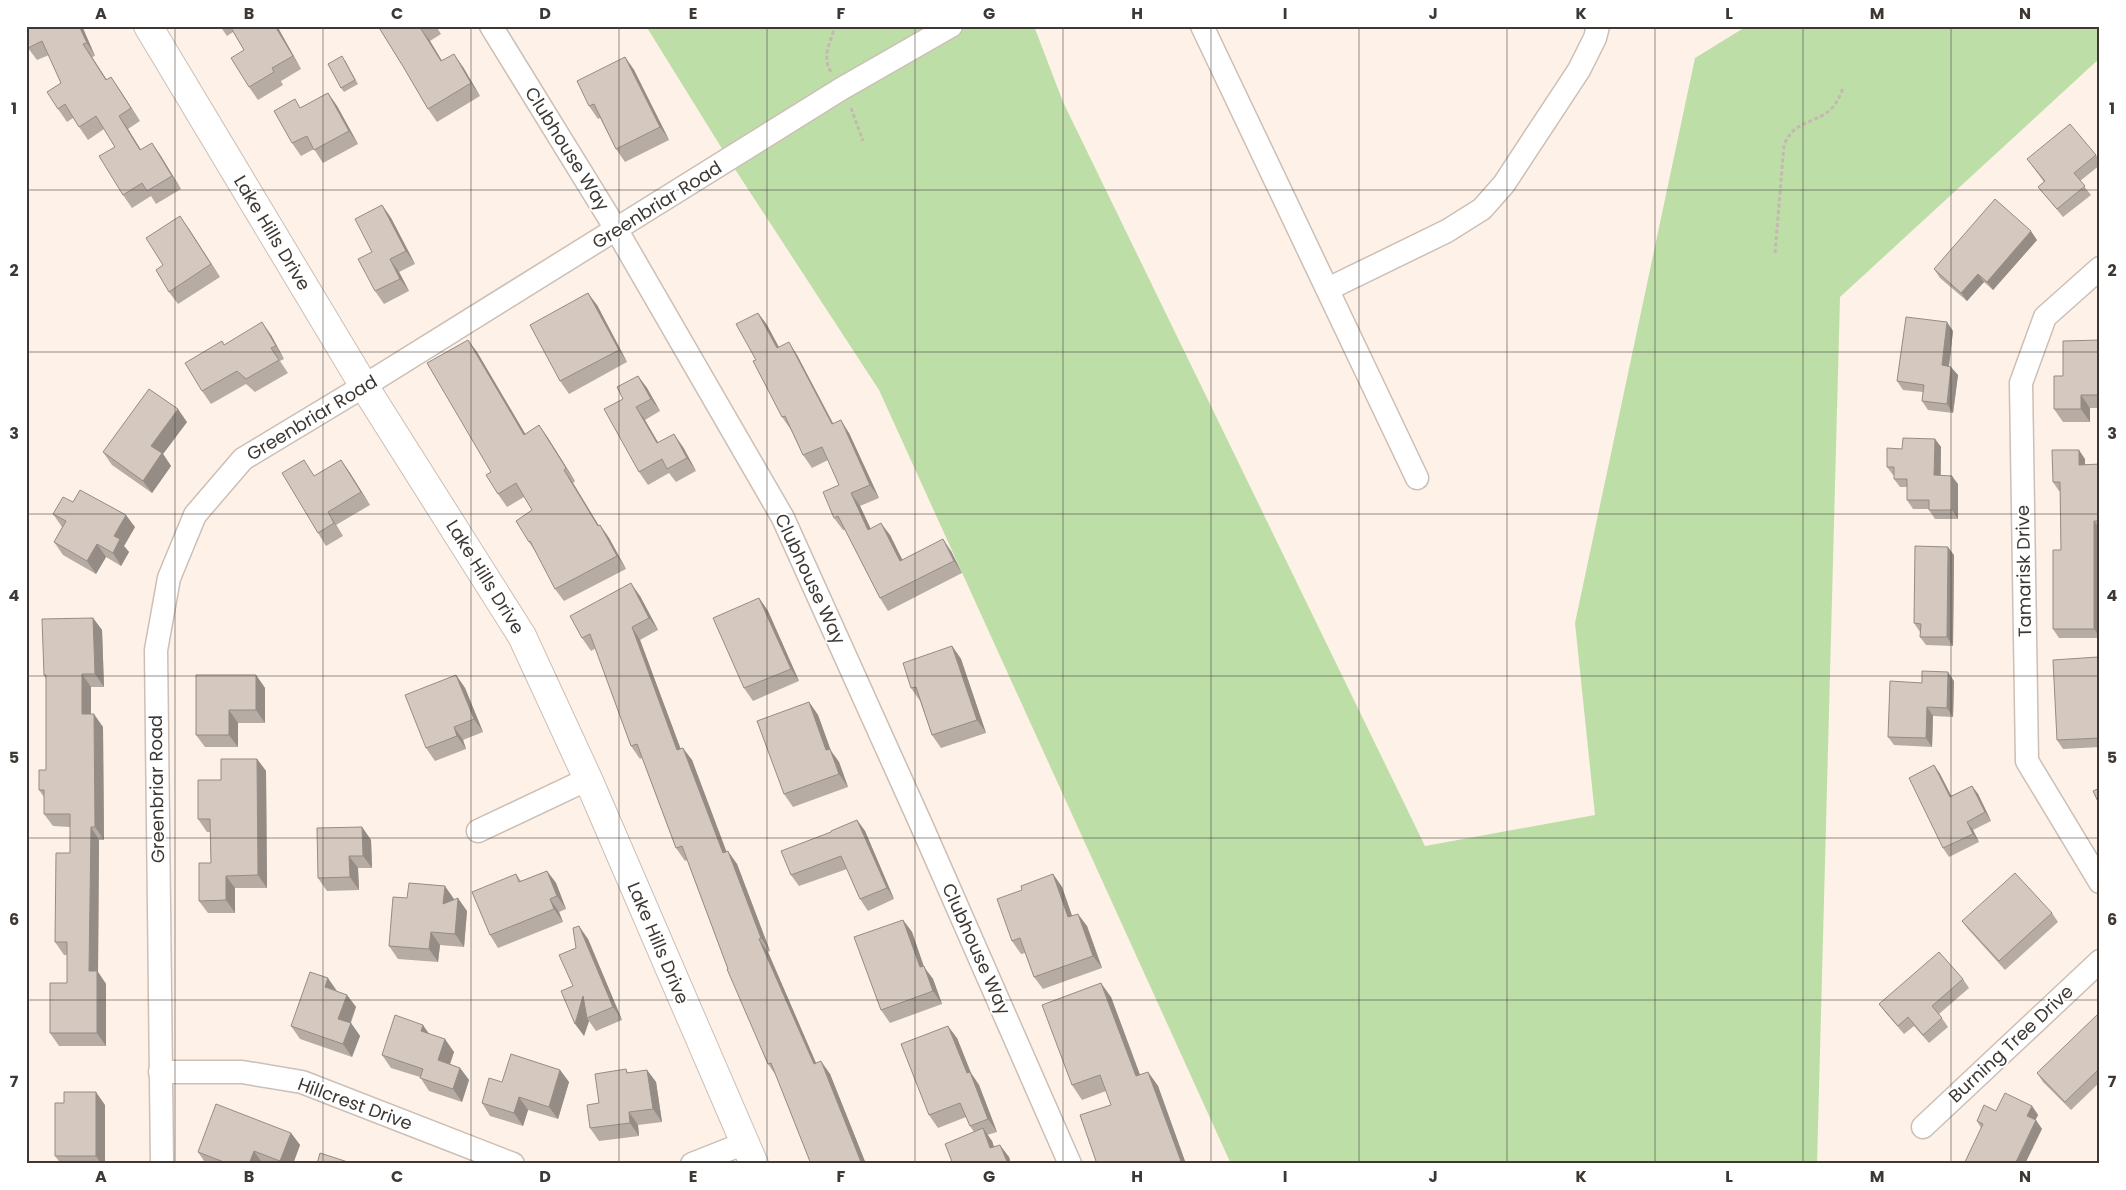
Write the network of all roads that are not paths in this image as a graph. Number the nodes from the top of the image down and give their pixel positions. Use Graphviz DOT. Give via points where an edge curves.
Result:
graph roads {
  1 [pos="148,26"];
  2 [pos="490,26"];
  3 [pos="951,26"];
  4 [pos="1202,26"];
  5 [pos="1598,26"];
  6 [pos="616,229"];
  7 [pos="2100,268"];
  8 [pos="1328,289"];
  9 [pos="364,386"];
  10 [pos="1417,478"];
  11 [pos="588,779"];
  12 [pos="478,831"];
  13 [pos="2100,882"];
  14 [pos="2100,961"];
  15 [pos="160,1072"];
  16 [pos="1922,1127"];
  17 [pos="749,1153"];
  18 [pos="162,1164"];
  19 [pos="513,1164"];
  20 [pos="692,1164"];
  21 [pos="1070,1164"];
  1 -- 9 [label="street, Lake Hills Drive"];
  2 -- 6 [label="street, Clubhouse Way"];
  3 -- 6 [label="street, Greenbriar Road" via="841,89"];
  4 -- 8 [label="street"];
  5 -- 8 [label="street" via="1579,70 1504,184 1482,209 1447,231"];
  6 -- 9 [label="street, Greenbriar Road"];
  6 -- 21 [label="street, Clubhouse Way" via="783,518"];
  7 -- 13 [label="street, Tamarisk Drive" via="2045,317 2021,382 2028,761"];
  8 -- 10 [label="street"];
  9 -- 11 [label="street, Lake Hills Drive" via="522,636"];
  9 -- 15 [label="street, Greenbriar Road" via="243,459 195,515 169,578 156,650"];
  11 -- 12 [label="street"];
  11 -- 17 [label="street, Lake Hills Drive"];
  14 -- 16 [label="street, Burning Tree Drive"];
  15 -- 18 [label="street, Greenbriar Road"];
  15 -- 19 [label="street, Hillcrest Drive" via="242,1072 302,1082"];
  17 -- 20 [label="street"];
}
